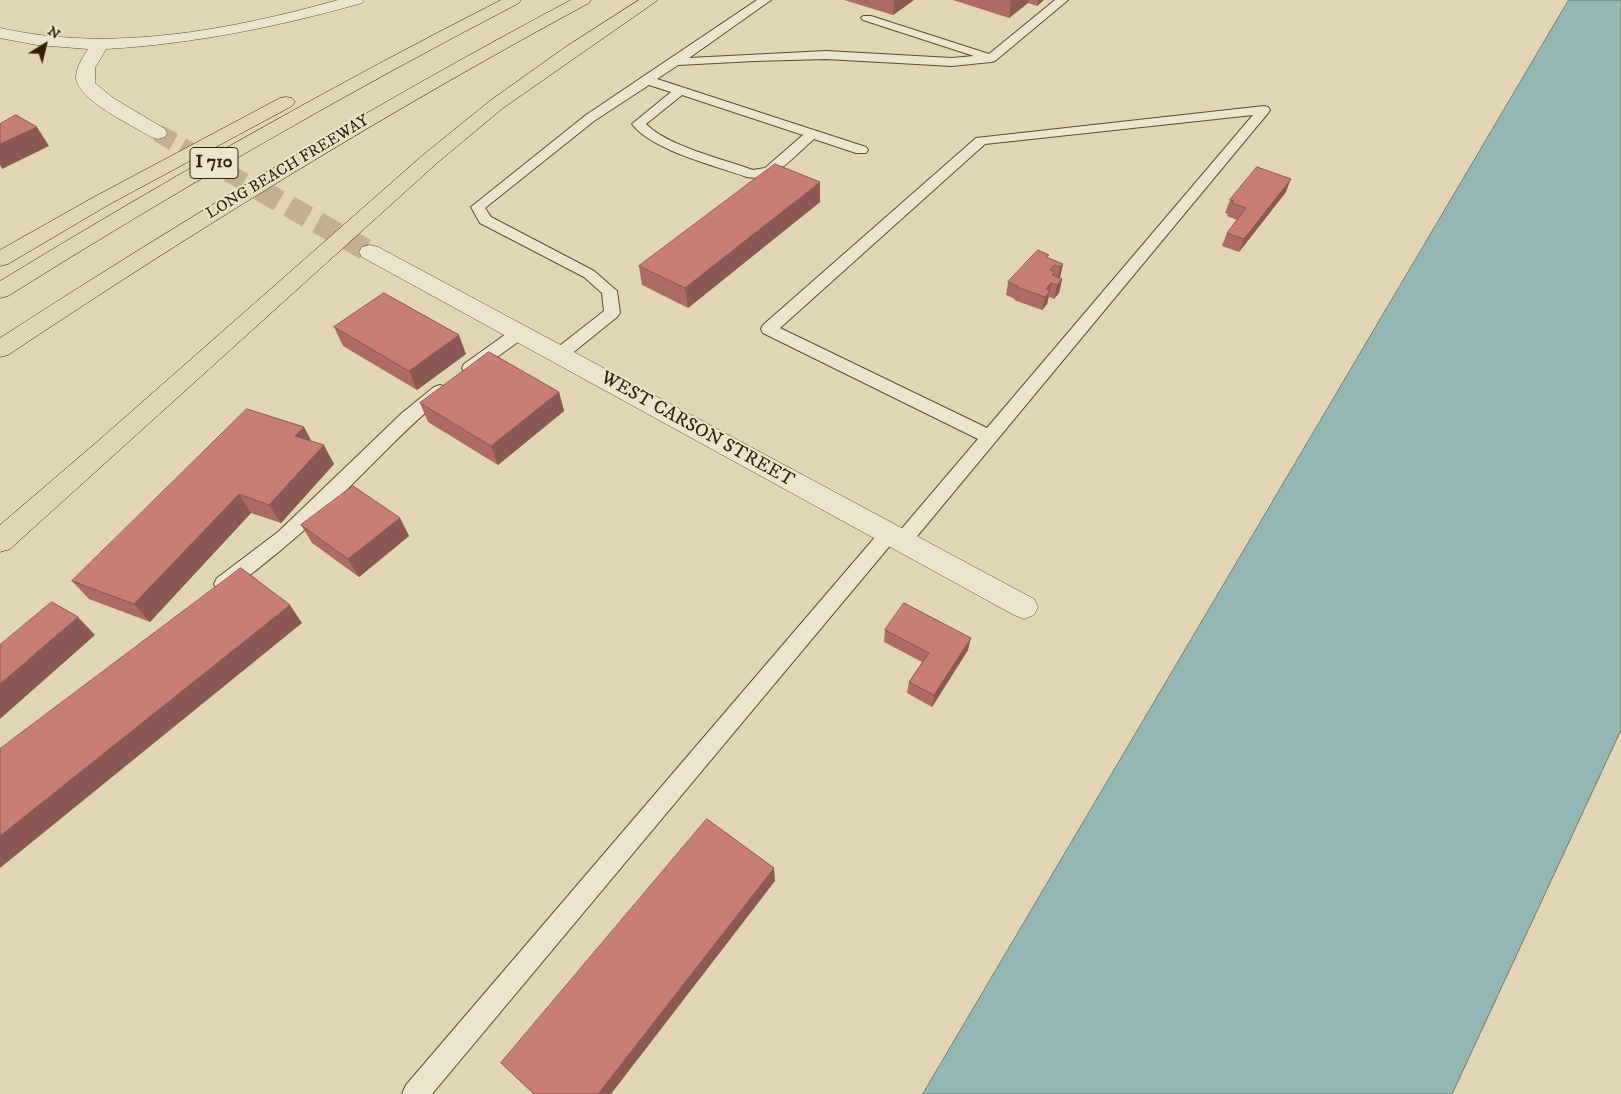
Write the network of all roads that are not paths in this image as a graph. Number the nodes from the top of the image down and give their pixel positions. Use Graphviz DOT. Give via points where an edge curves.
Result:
graph roads {
  1 [pos="356,0"];
  2 [pos="512,0"];
  3 [pos="583,0"];
  4 [pos="650,0"];
  5 [pos="765,0"];
  6 [pos="1062,0"];
  7 [pos="867,18"];
  8 [pos="0,32"];
  9 [pos="432,41"];
  10 [pos="100,44"];
  11 [pos="991,58"];
  12 [pos="675,62"];
  13 [pos="647,80"];
  14 [pos="680,91"];
  15 [pos="158,133"];
  16 [pos="812,134"];
  17 [pos="861,150"];
  18 [pos="370,252"];
  19 [pos="0,258"];
  20 [pos="0,291"];
  21 [pos="26,332"];
  22 [pos="519,332"];
  23 [pos="0,349"];
  24 [pos="0,354"];
  25 [pos="560,355"];
  26 [pos="989,437"];
  27 [pos="895,538"];
  28 [pos="0,541"];
  29 [pos="206,597"];
  30 [pos="1024,608"];
  31 [pos="415,1094"];
  1 -- 10 [label="street" via="240,29 181,38"];
  2 -- 9 [label="highway, LONG BEACH FREEWAY / I 710"];
  3 -- 21 [label="highway, LONG BEACH FREEWAY / I 710" via="514,36 275,174"];
  4 -- 28 [label="highway" via="497,104 430,159"];
  5 -- 12 [label="lane"];
  6 -- 11 [label="lane"];
  7 -- 11 [label="lane"];
  8 -- 10 [label="street" via="20,38"];
  9 -- 19 [label="highway" via="348,68"];
  9 -- 20 [label="highway, LONG BEACH FREEWAY / I 710" via="184,180"];
  10 -- 15 [label="street" via="86,70 86,82 94,93"];
  11 -- 12 [label="lane" via="952,62 826,55"];
  12 -- 13 [label="lane"];
  13 -- 14 [label="lane"];
  13 -- 25 [label="lane" via="590,118 478,207 485,220 589,274 610,291 612,313"];
  14 -- 16 [label="lane"];
  14 -- 16 [label="lane" via="638,124 649,135 678,148 752,174 769,171"];
  16 -- 17 [label="lane"];
  18 -- 22 [label="street, WEST CARSON STREET"];
  21 -- 23 [label="highway, LONG BEACH FREEWAY / I 710"];
  21 -- 24 [label="highway"];
  22 -- 25 [label="street, WEST CARSON STREET"];
  22 -- 29 [label="lane" via="408,417 285,537"];
  25 -- 27 [label="street, WEST CARSON STREET"];
  26 -- 26 [label="lane" via="1252,125 1264,110 981,141 769,329"];
  26 -- 27 [label="lane"];
  27 -- 30 [label="street, WEST CARSON STREET"];
  27 -- 31 [label="lane"];
}
